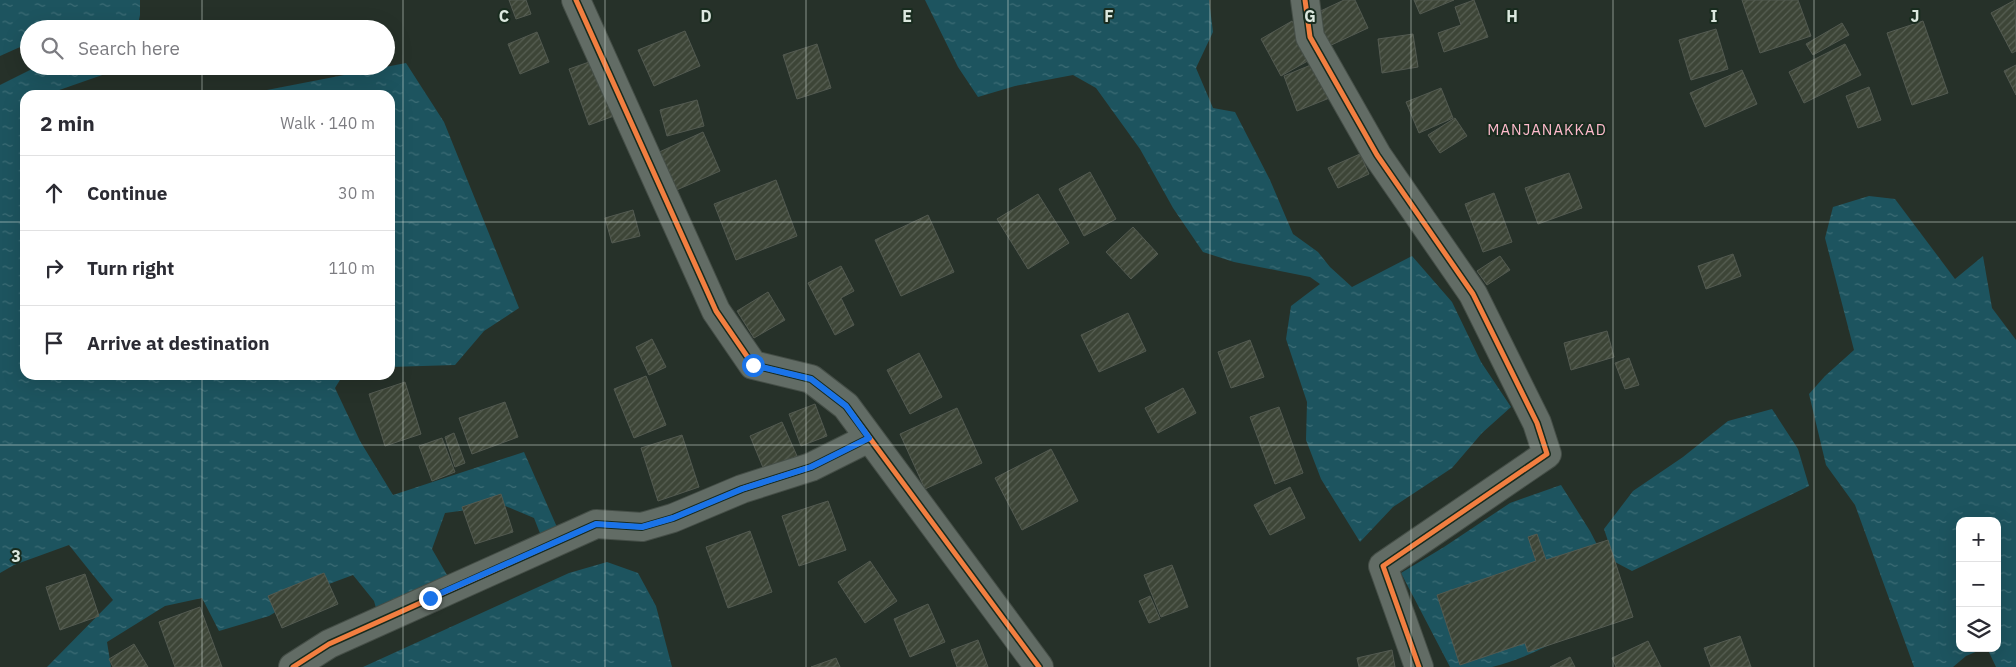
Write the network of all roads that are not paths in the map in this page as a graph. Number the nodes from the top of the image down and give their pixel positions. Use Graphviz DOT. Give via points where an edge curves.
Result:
graph roads {
  1 [pos="576,0"];
  2 [pos="1305,0"];
  3 [pos="869,438"];
  4 [pos="293,667"];
  5 [pos="1039,667"];
  6 [pos="1419,667"];
  1 -- 3 [label="street" via="716,311 753,365 811,379 846,406"];
  2 -- 6 [label="street" via="1310,37 1377,155 1473,294 1537,423 1547,454 1383,566"];
  3 -- 4 [label="street" via="811,467 742,489 673,518 642,527 596,524 329,644"];
  3 -- 5 [label="street"];
}
